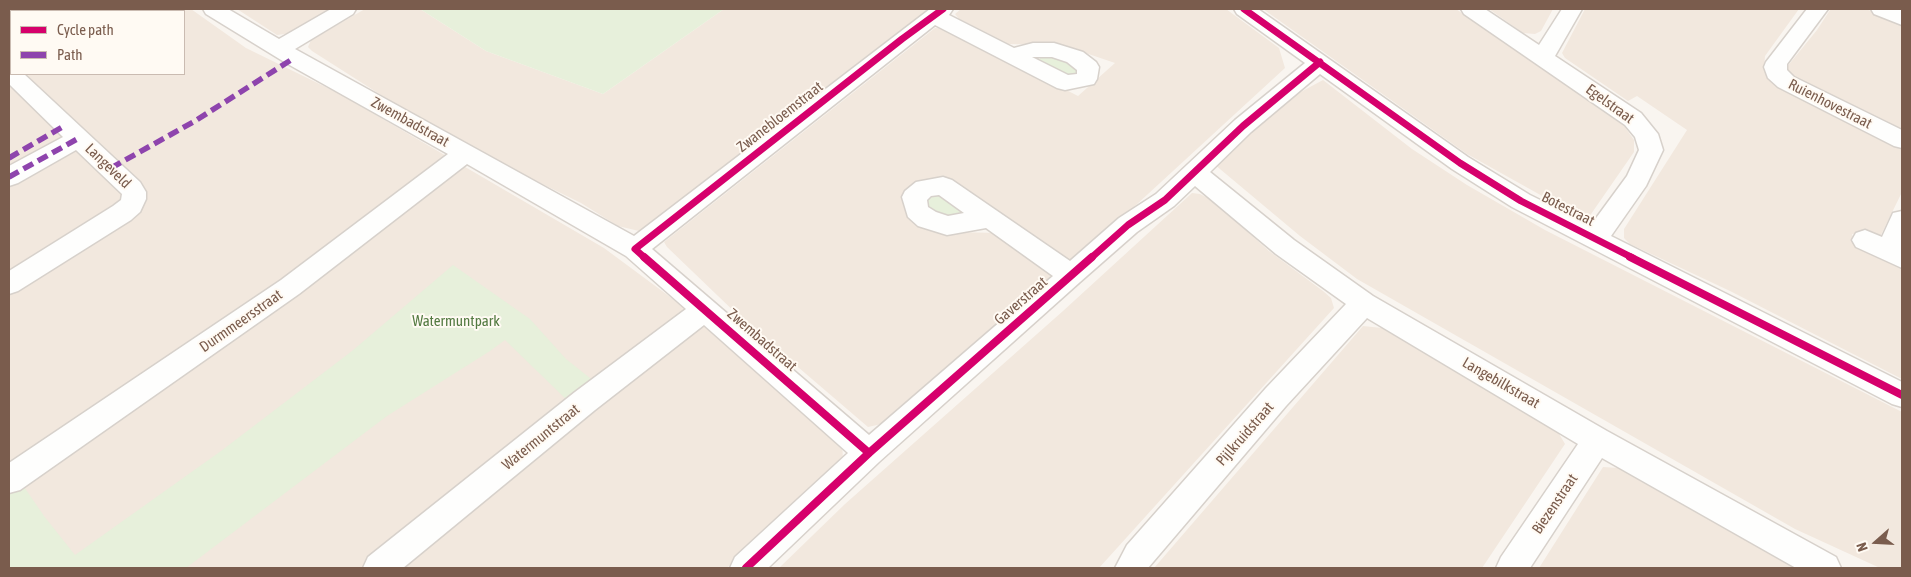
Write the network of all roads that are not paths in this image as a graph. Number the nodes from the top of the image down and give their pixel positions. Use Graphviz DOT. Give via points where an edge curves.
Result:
graph roads {
  1 [pos="213,9"];
  2 [pos="346,9"];
  3 [pos="1244,9"];
  4 [pos="1471,9"];
  5 [pos="1572,9"];
  6 [pos="1818,9"];
  7 [pos="1881,9"];
  8 [pos="939,12"];
  9 [pos="1902,18"];
  10 [pos="279,49"];
  11 [pos="1013,55"];
  12 [pos="1543,58"];
  13 [pos="1320,62"];
  14 [pos="12,75"];
  15 [pos="71,132"];
  16 [pos="1902,140"];
  17 [pos="465,153"];
  18 [pos="9,158"];
  19 [pos="1194,172"];
  20 [pos="9,177"];
  21 [pos="988,219"];
  22 [pos="1902,220"];
  23 [pos="1596,238"];
  24 [pos="1865,240"];
  25 [pos="635,249"];
  26 [pos="1895,254"];
  27 [pos="1071,275"];
  28 [pos="9,284"];
  29 [pos="1364,303"];
  30 [pos="705,308"];
  31 [pos="1902,395"];
  32 [pos="1597,440"];
  33 [pos="869,453"];
  34 [pos="9,480"];
  35 [pos="379,568"];
  36 [pos="746,568"];
  37 [pos="1131,568"];
  38 [pos="1512,568"];
  39 [pos="1825,568"];
  1 -- 10 [label="street, Zwembadstraat"];
  2 -- 10 [label="street"];
  3 -- 13 [label="street, Botestraat"];
  4 -- 12 [label="street, Egelstraat"];
  5 -- 12 [label="street"];
  6 -- 16 [label="street, Ruienhovestraat" via="1777,62 1776,73 1786,82"];
  7 -- 9 [label="street"];
  8 -- 11 [label="street"];
  8 -- 25 [label="street, Zwanebloemstraat"];
  10 -- 17 [label="street, Zwembadstraat"];
  12 -- 23 [label="street, Egelstraat" via="1633,119 1646,134 1651,150 1637,180"];
  13 -- 19 [label="street, Gaverstraat"];
  13 -- 23 [label="street, Botestraat" via="1460,163 1522,201"];
  14 -- 15 [label="street, Langeveld"];
  15 -- 18 [label="street"];
  15 -- 20 [label="street"];
  15 -- 28 [label="street, Langeveld" via="131,188 134,199 122,213"];
  17 -- 25 [label="street, Zwembadstraat"];
  17 -- 34 [label="street, Durmmeersstraat" via="290,287"];
  19 -- 27 [label="street, Gaverstraat" via="1165,200 1128,225"];
  19 -- 29 [label="street, Langebilkstraat" via="1285,247"];
  21 -- 27 [label="street"];
  22 -- 26 [label="street"];
  23 -- 31 [label="street, Botestraat"];
  24 -- 26 [label="street"];
  25 -- 30 [label="street, Zwembadstraat"];
  27 -- 33 [label="street, Gaverstraat"];
  29 -- 32 [label="street, Langebilkstraat"];
  29 -- 37 [label="street, Pijlkruidstraat" via="1276,397"];
  30 -- 33 [label="street, Zwembadstraat"];
  30 -- 35 [label="street, Watermuntstraat"];
  32 -- 38 [label="street, Biezenstraat"];
  32 -- 39 [label="street, Langebilkstraat"];
  33 -- 36 [label="street, Gaverstraat"];
}
